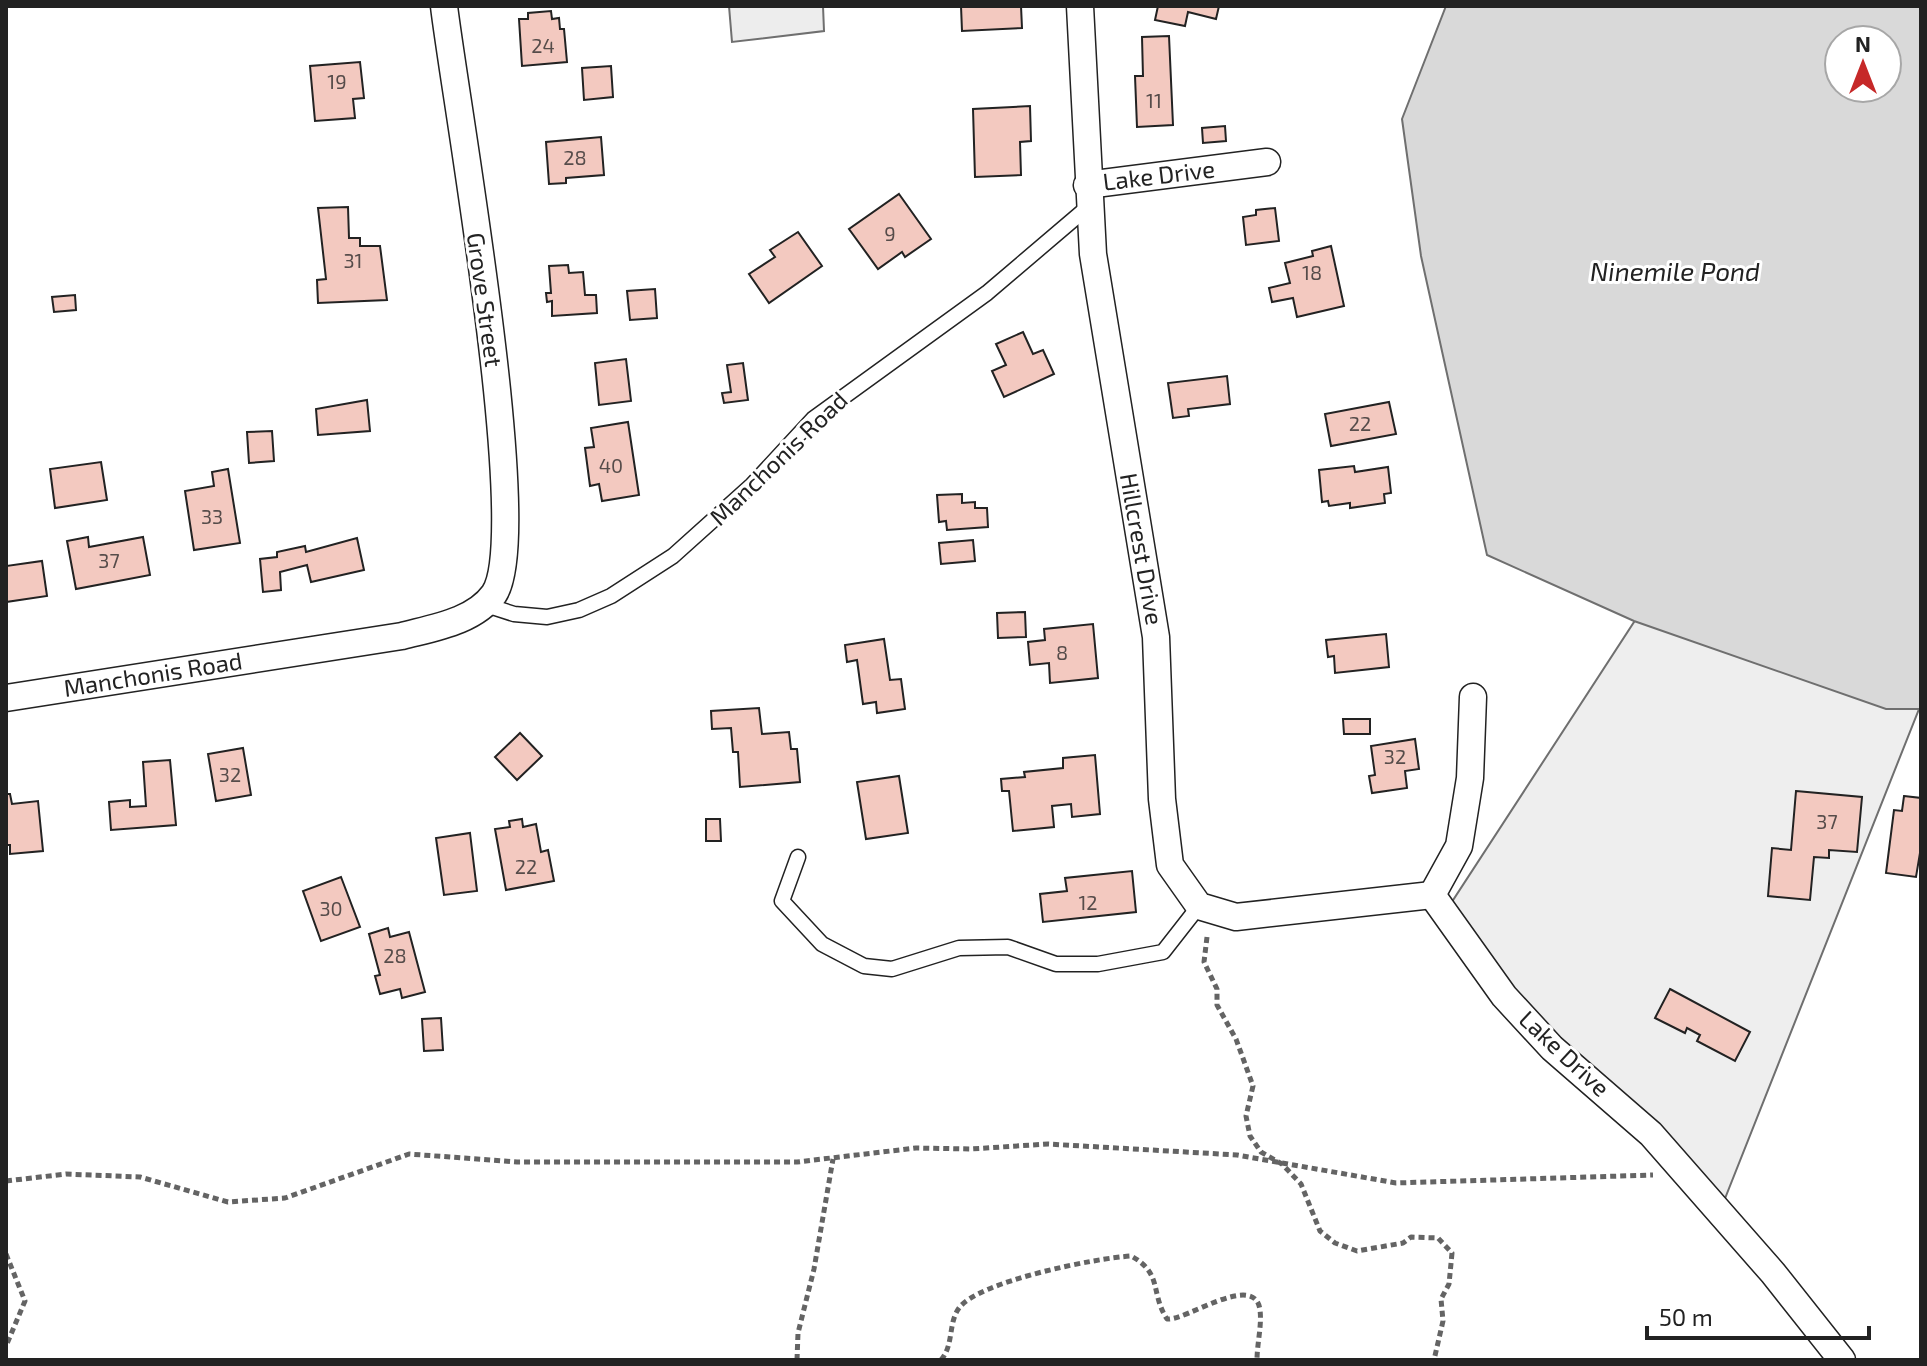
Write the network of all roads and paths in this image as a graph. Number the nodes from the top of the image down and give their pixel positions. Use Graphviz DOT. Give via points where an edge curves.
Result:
graph roads {
  1 [pos="444,6"];
  2 [pos="1080,6"];
  3 [pos="1267,162"];
  4 [pos="1088,196"];
  5 [pos="488,598"];
  6 [pos="1473,697"];
  7 [pos="6,698"];
  8 [pos="798,857"];
  9 [pos="1432,895"];
  10 [pos="1199,906"];
  11 [pos="833,1159"];
  12 [pos="1282,1164"];
  13 [pos="1685,1176"];
  14 [pos="6,1181"];
  15 [pos="6,1254"];
  16 [pos="6,1346"];
  17 [pos="797,1360"];
  18 [pos="941,1360"];
  19 [pos="1257,1360"];
  20 [pos="1434,1360"];
  21 [pos="1842,1360"];
  1 -- 5 [label="street, Grove Street" via="503,442 504,557"];
  2 -- 4 [label="street, Lake Drive"];
  3 -- 4 [label="street, Lake Drive"];
  4 -- 5 [label="lane, Manchonis Road" via="987,293 813,419 714,522 639,579 579,610 547,617 514,614"];
  4 -- 10 [label="street, Hillcrest Drive" via="1106,350 1156,637 1170,865"];
  5 -- 7 [label="street, Manchonis Road" via="470,614 402,636"];
  6 -- 9 [label="street" via="1470,778 1459,846"];
  8 -- 10 [label="lane" via="782,901 822,944 864,966 892,969 959,948 1008,947 1056,964 1098,964 1163,952"];
  9 -- 10 [label="street" via="1236,917"];
  9 -- 13 [label="street, Lake Drive" via="1504,996 1552,1048 1651,1134"];
  10 -- 12 [label="path" via="1207,925 1204,962 1253,1086 1246,1116 1250,1136 1261,1152"];
  11 -- 12 [label="path" via="916,1148 1048,1144 1237,1155"];
  11 -- 14 [label="path" via="517,1162 409,1154 285,1198 228,1202 140,1177 66,1174"];
  11 -- 17 [label="path"];
  12 -- 13 [label="path" via="1396,1183"];
  12 -- 20 [label="path" via="1301,1184 1320,1231 1335,1243 1357,1251 1411,1237 1438,1238 1452,1253"];
  13 -- 21 [label="street, Lake Drive" via="1724,1215"];
  15 -- 16 [label="path" via="25,1301"];
  18 -- 19 [label="path" via="950,1350 957,1310 971,1296 1027,1276 1131,1256 1155,1277 1158,1306 1167,1319 1179,1320 1229,1296 1244,1294 1256,1300"];
}
